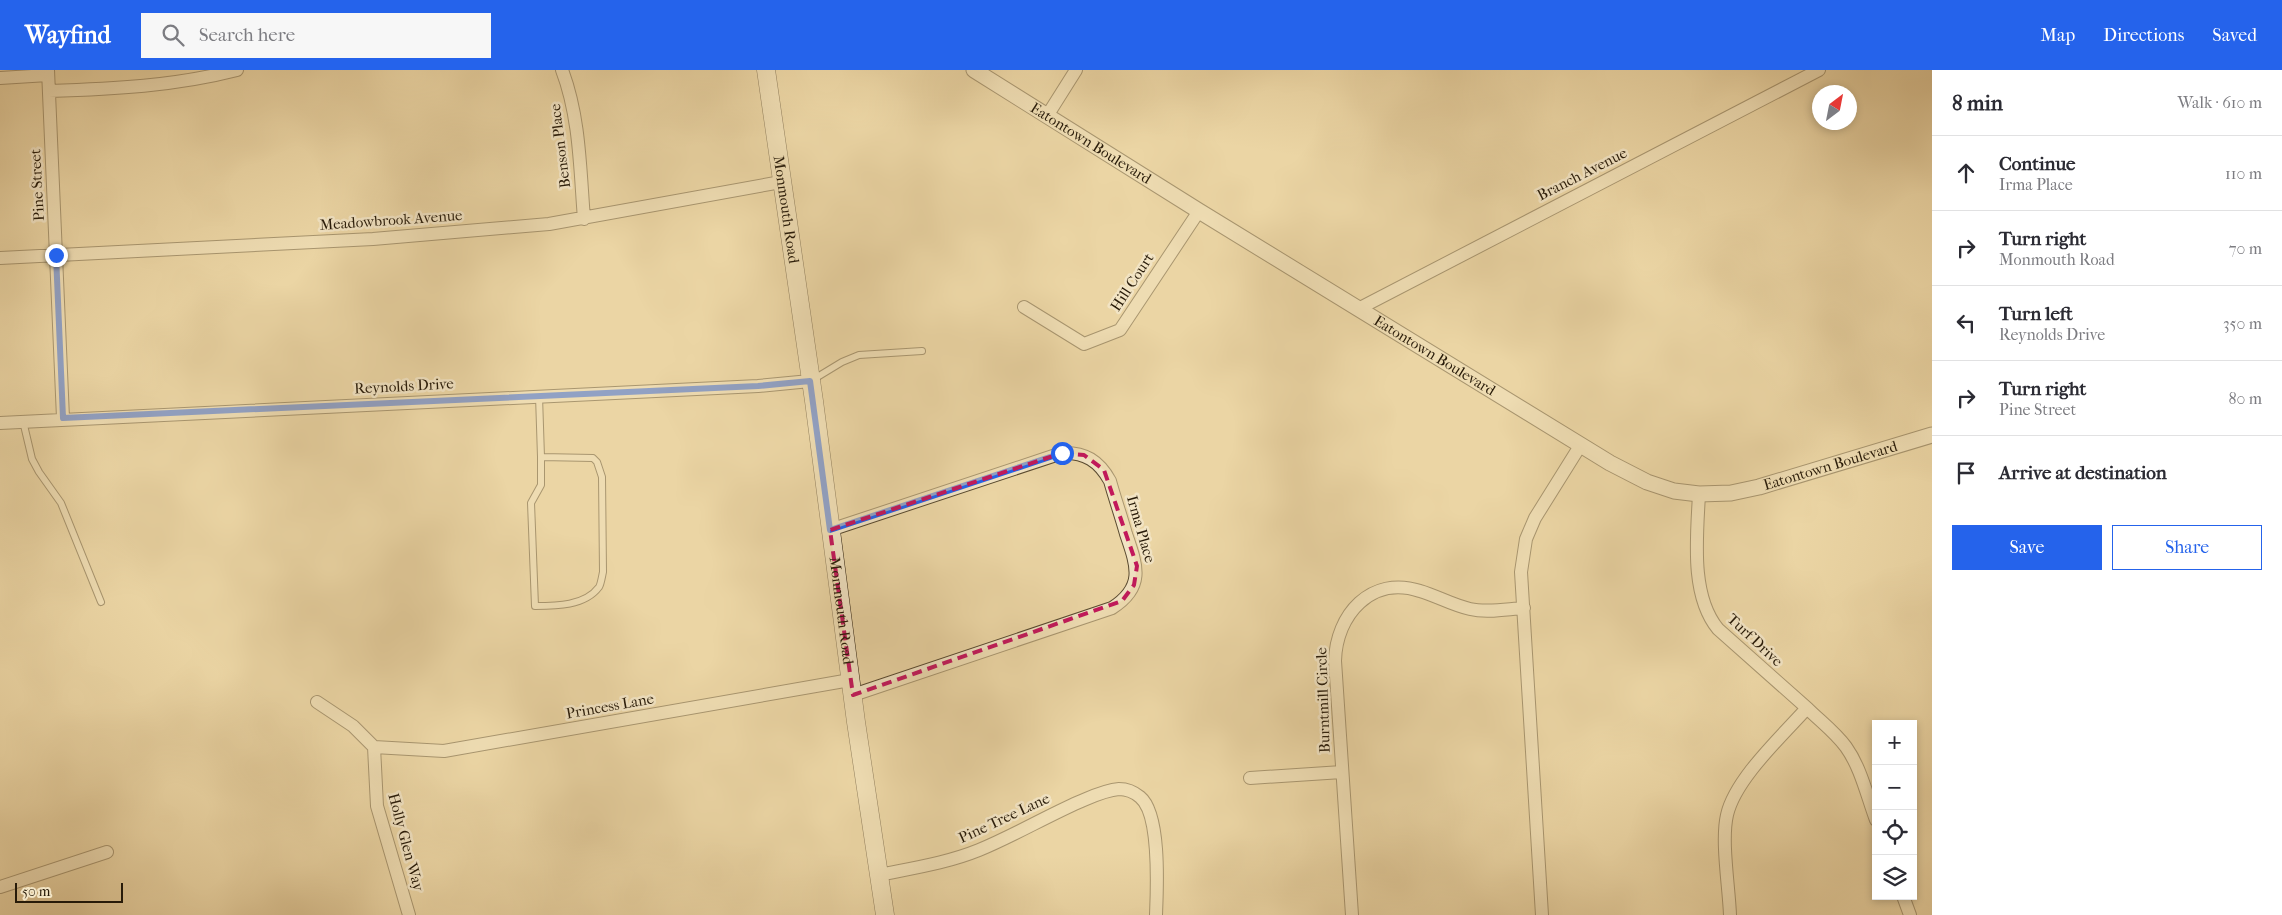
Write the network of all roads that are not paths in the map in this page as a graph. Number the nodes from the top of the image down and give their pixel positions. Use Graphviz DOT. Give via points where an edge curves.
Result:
graph roads {
  1 [pos="237,70"];
  2 [pos="562,70"];
  3 [pos="766,70"];
  4 [pos="974,70"];
  5 [pos="1076,70"];
  6 [pos="1819,70"];
  7 [pos="48,72"];
  8 [pos="0,78"];
  9 [pos="49,90"];
  10 [pos="1047,116"];
  11 [pos="782,182"];
  12 [pos="1199,211"];
  13 [pos="584,219"];
  14 [pos="56,255"];
  15 [pos="0,258"];
  16 [pos="1024,307"];
  17 [pos="1360,308"];
  18 [pos="922,351"];
  19 [pos="810,381"];
  20 [pos="539,396"];
  21 [pos="63,418"];
  22 [pos="24,421"];
  23 [pos="0,422"];
  24 [pos="1932,435"];
  25 [pos="1580,446"];
  26 [pos="541,457"];
  27 [pos="1699,494"];
  28 [pos="830,530"];
  29 [pos="101,602"];
  30 [pos="1524,608"];
  31 [pos="852,687"];
  32 [pos="316,702"];
  33 [pos="1806,708"];
  34 [pos="374,747"];
  35 [pos="1342,772"];
  36 [pos="1250,778"];
  37 [pos="1872,810"];
  38 [pos="107,852"];
  39 [pos="879,875"];
  40 [pos="0,886"];
  41 [pos="1904,900"];
  42 [pos="409,915"];
  43 [pos="885,915"];
  44 [pos="1156,915"];
  45 [pos="1352,915"];
  46 [pos="1542,915"];
  47 [pos="1730,915"];
  48 [pos="1910,915"];
  1 -- 9 [label="street" via="150,86"];
  2 -- 13 [label="street, Benson Place" via="576,122"];
  3 -- 11 [label="main road, Monmouth Road"];
  4 -- 10 [label="street, Eatontown Boulevard"];
  5 -- 10 [label="street"];
  6 -- 17 [label="street, Branch Avenue"];
  7 -- 8 [label="street"];
  7 -- 9 [label="street, Pine Street"];
  9 -- 14 [label="street, Pine Street"];
  10 -- 12 [label="street, Eatontown Boulevard"];
  11 -- 13 [label="street, Meadowbrook Avenue"];
  11 -- 19 [label="main road, Monmouth Road"];
  12 -- 16 [label="street, Hill Court" via="1120,330 1084,344"];
  12 -- 17 [label="street, Eatontown Boulevard"];
  13 -- 14 [label="street, Meadowbrook Avenue" via="373,239"];
  14 -- 15 [label="street, Meadowbrook Avenue"];
  14 -- 21 [label="street, Pine Street"];
  17 -- 25 [label="street, Eatontown Boulevard"];
  18 -- 19 [label="lane" via="859,355"];
  19 -- 20 [label="street, Reynolds Drive"];
  19 -- 28 [label="main road, Monmouth Road"];
  20 -- 21 [label="street, Reynolds Drive"];
  20 -- 26 [label="lane"];
  21 -- 22 [label="street, Reynolds Drive"];
  22 -- 23 [label="street, Reynolds Drive"];
  22 -- 29 [label="lane" via="32,459 61,503"];
  24 -- 27 [label="street, Eatontown Boulevard" via="1759,488"];
  25 -- 27 [label="street, Eatontown Boulevard" via="1646,482 1674,491"];
  25 -- 30 [label="street" via="1535,518 1526,539 1521,572"];
  26 -- 26 [label="lane" via="593,458 602,477 603,572 599,587 586,597 566,605 535,606 531,504 541,486"];
  27 -- 33 [label="street, Turf Drive" via="1697,538 1701,596 1710,619"];
  28 -- 31 [label="main road, Monmouth Road"];
  28 -- 31 [label="street, Irma Place" via="1062,453 1074,452 1094,460 1104,470 1137,566 1134,585 1112,608"];
  30 -- 35 [label="street, Burntmill Circle" via="1470,609 1419,590 1403,588 1376,592 1356,605 1342,625 1335,651"];
  30 -- 46 [label="street"];
  31 -- 34 [label="street, Princess Lane" via="444,751"];
  31 -- 39 [label="main road, Monmouth Road"];
  32 -- 34 [label="street" via="353,726"];
  33 -- 37 [label="street, Turf Drive" via="1847,748"];
  33 -- 47 [label="street" via="1743,780 1730,806 1725,834"];
  34 -- 42 [label="street, Holly Glen Way" via="377,806"];
  35 -- 36 [label="street"];
  35 -- 45 [label="street, Burntmill Circle"];
  38 -- 40 [label="street"];
  39 -- 43 [label="main road, Monmouth Road"];
  39 -- 44 [label="street, Pine Tree Lane" via="930,865 980,849 1095,795 1117,789 1127,790 1140,797 1149,808 1157,888"];
  41 -- 48 [label="street"];
}
